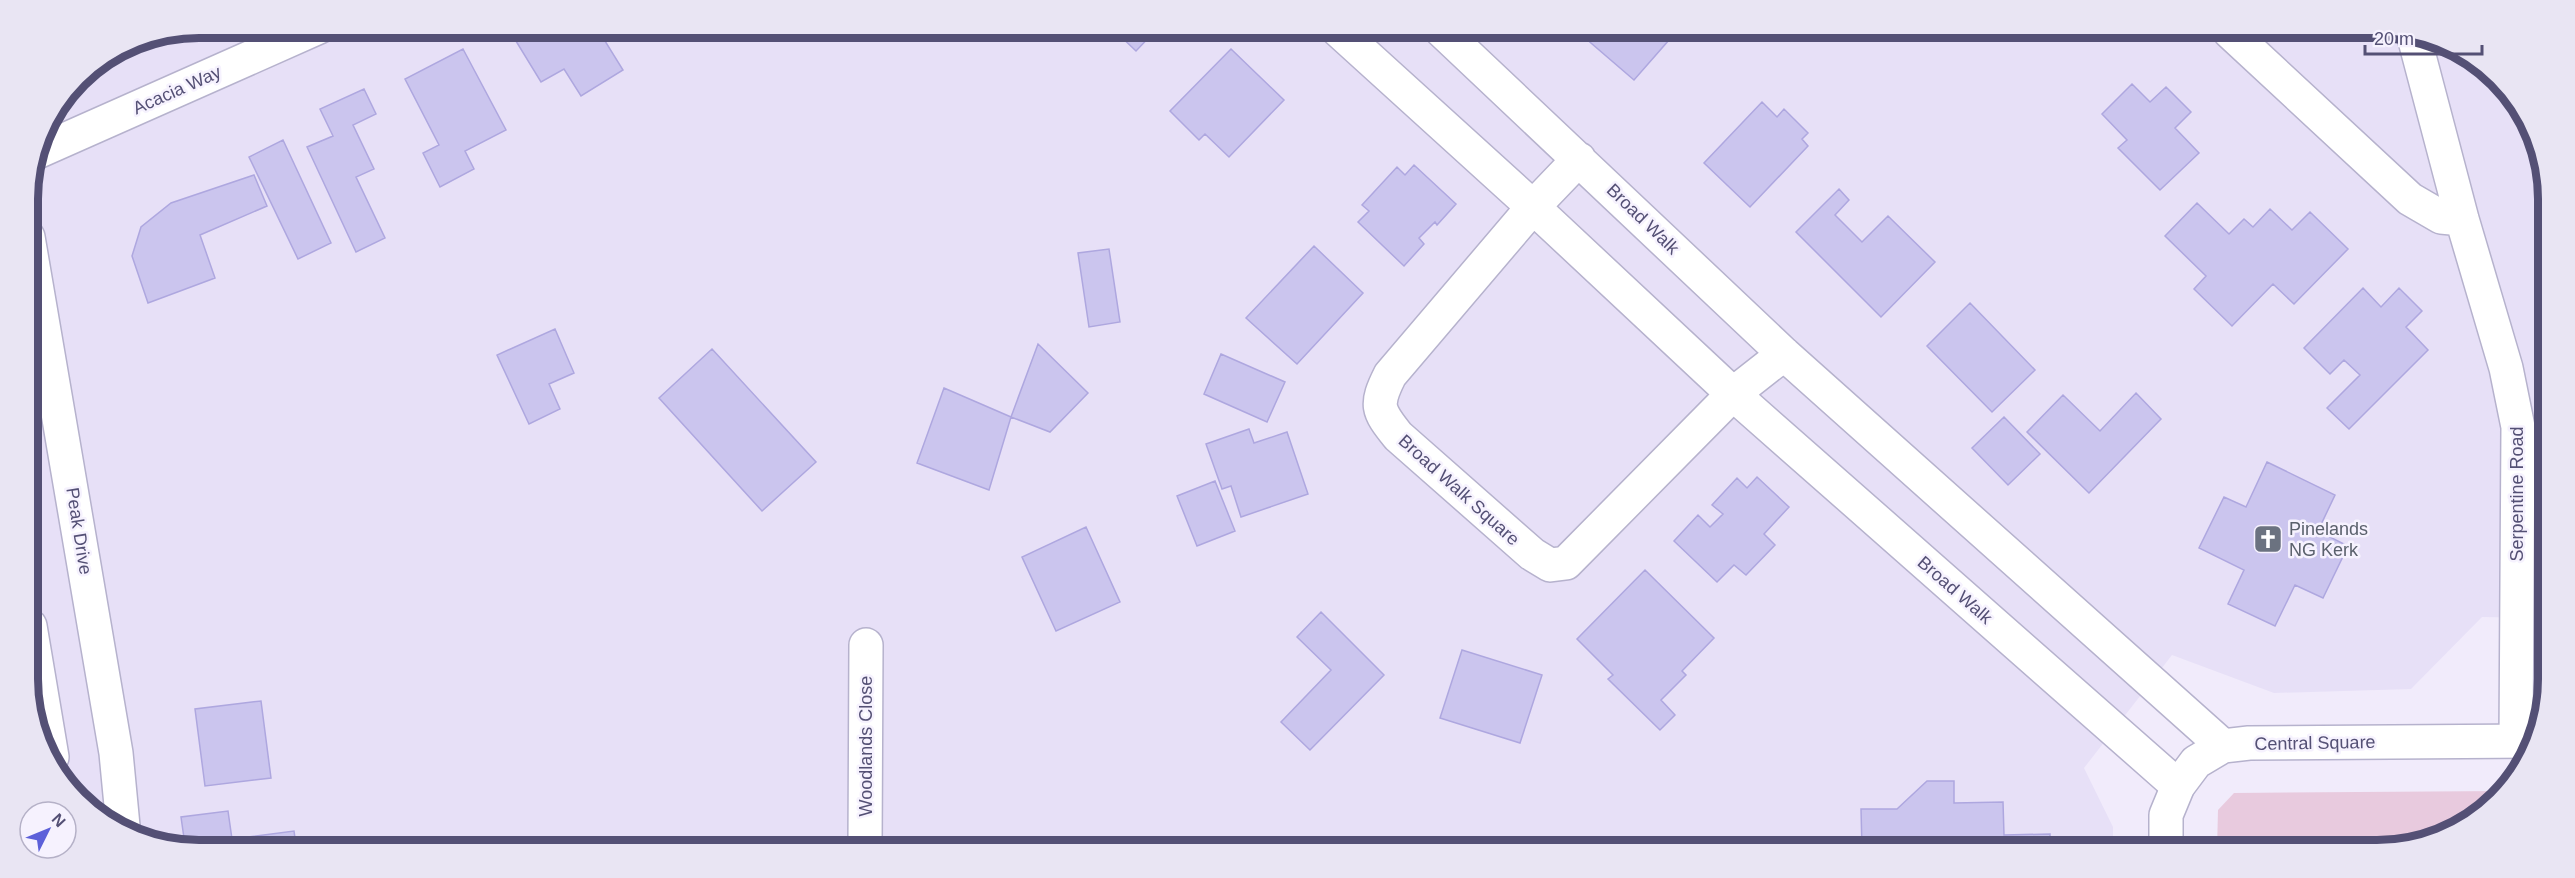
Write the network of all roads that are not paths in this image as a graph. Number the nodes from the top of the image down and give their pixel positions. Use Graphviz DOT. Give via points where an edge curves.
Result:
graph roads {
  1 [pos="1346,37"];
  2 [pos="1450,37"];
  3 [pos="2235,37"];
  4 [pos="294,38"];
  5 [pos="2416,43"];
  6 [pos="46,148"];
  7 [pos="1580,159"];
  8 [pos="1533,207"];
  9 [pos="2462,219"];
  10 [pos="38,296"];
  11 [pos="1784,354"];
  12 [pos="1733,394"];
  13 [pos="866,645"];
  14 [pos="38,674"];
  15 [pos="49,737"];
  16 [pos="2525,741"];
  17 [pos="2223,746"];
  18 [pos="2178,786"];
  19 [pos="123,821"];
  20 [pos="865,840"];
  21 [pos="2166,840"];
  1 -- 8 [label="street, Broad Walk"];
  2 -- 7 [label="street, Broad Walk"];
  3 -- 9 [label="street" via="2410,199 2440,217"];
  4 -- 6 [label="street, Acacia Way"];
  5 -- 9 [label="street, Serpentine Road"];
  7 -- 8 [label="street"];
  7 -- 11 [label="street, Broad Walk"];
  8 -- 12 [label="street, Broad Walk"];
  8 -- 12 [label="street, Broad Walk Square" via="1390,375 1380,395 1381,416 1398,436 1532,554 1550,565 1566,562 1579,551"];
  9 -- 16 [label="street, Serpentine Road" via="2506,368 2518,427"];
  10 -- 19 [label="street, Peak Drive" via="116,753"];
  11 -- 12 [label="street"];
  11 -- 17 [label="street, Broad Walk"];
  12 -- 18 [label="street, Broad Walk"];
  13 -- 20 [label="street, Woodlands Close"];
  14 -- 15 [label="street"];
  16 -- 17 [label="street, Central Square"];
  17 -- 18 [label="street, Central Square" via="2196,762"];
  18 -- 21 [label="street, Central Square" via="2166,815"];
}
